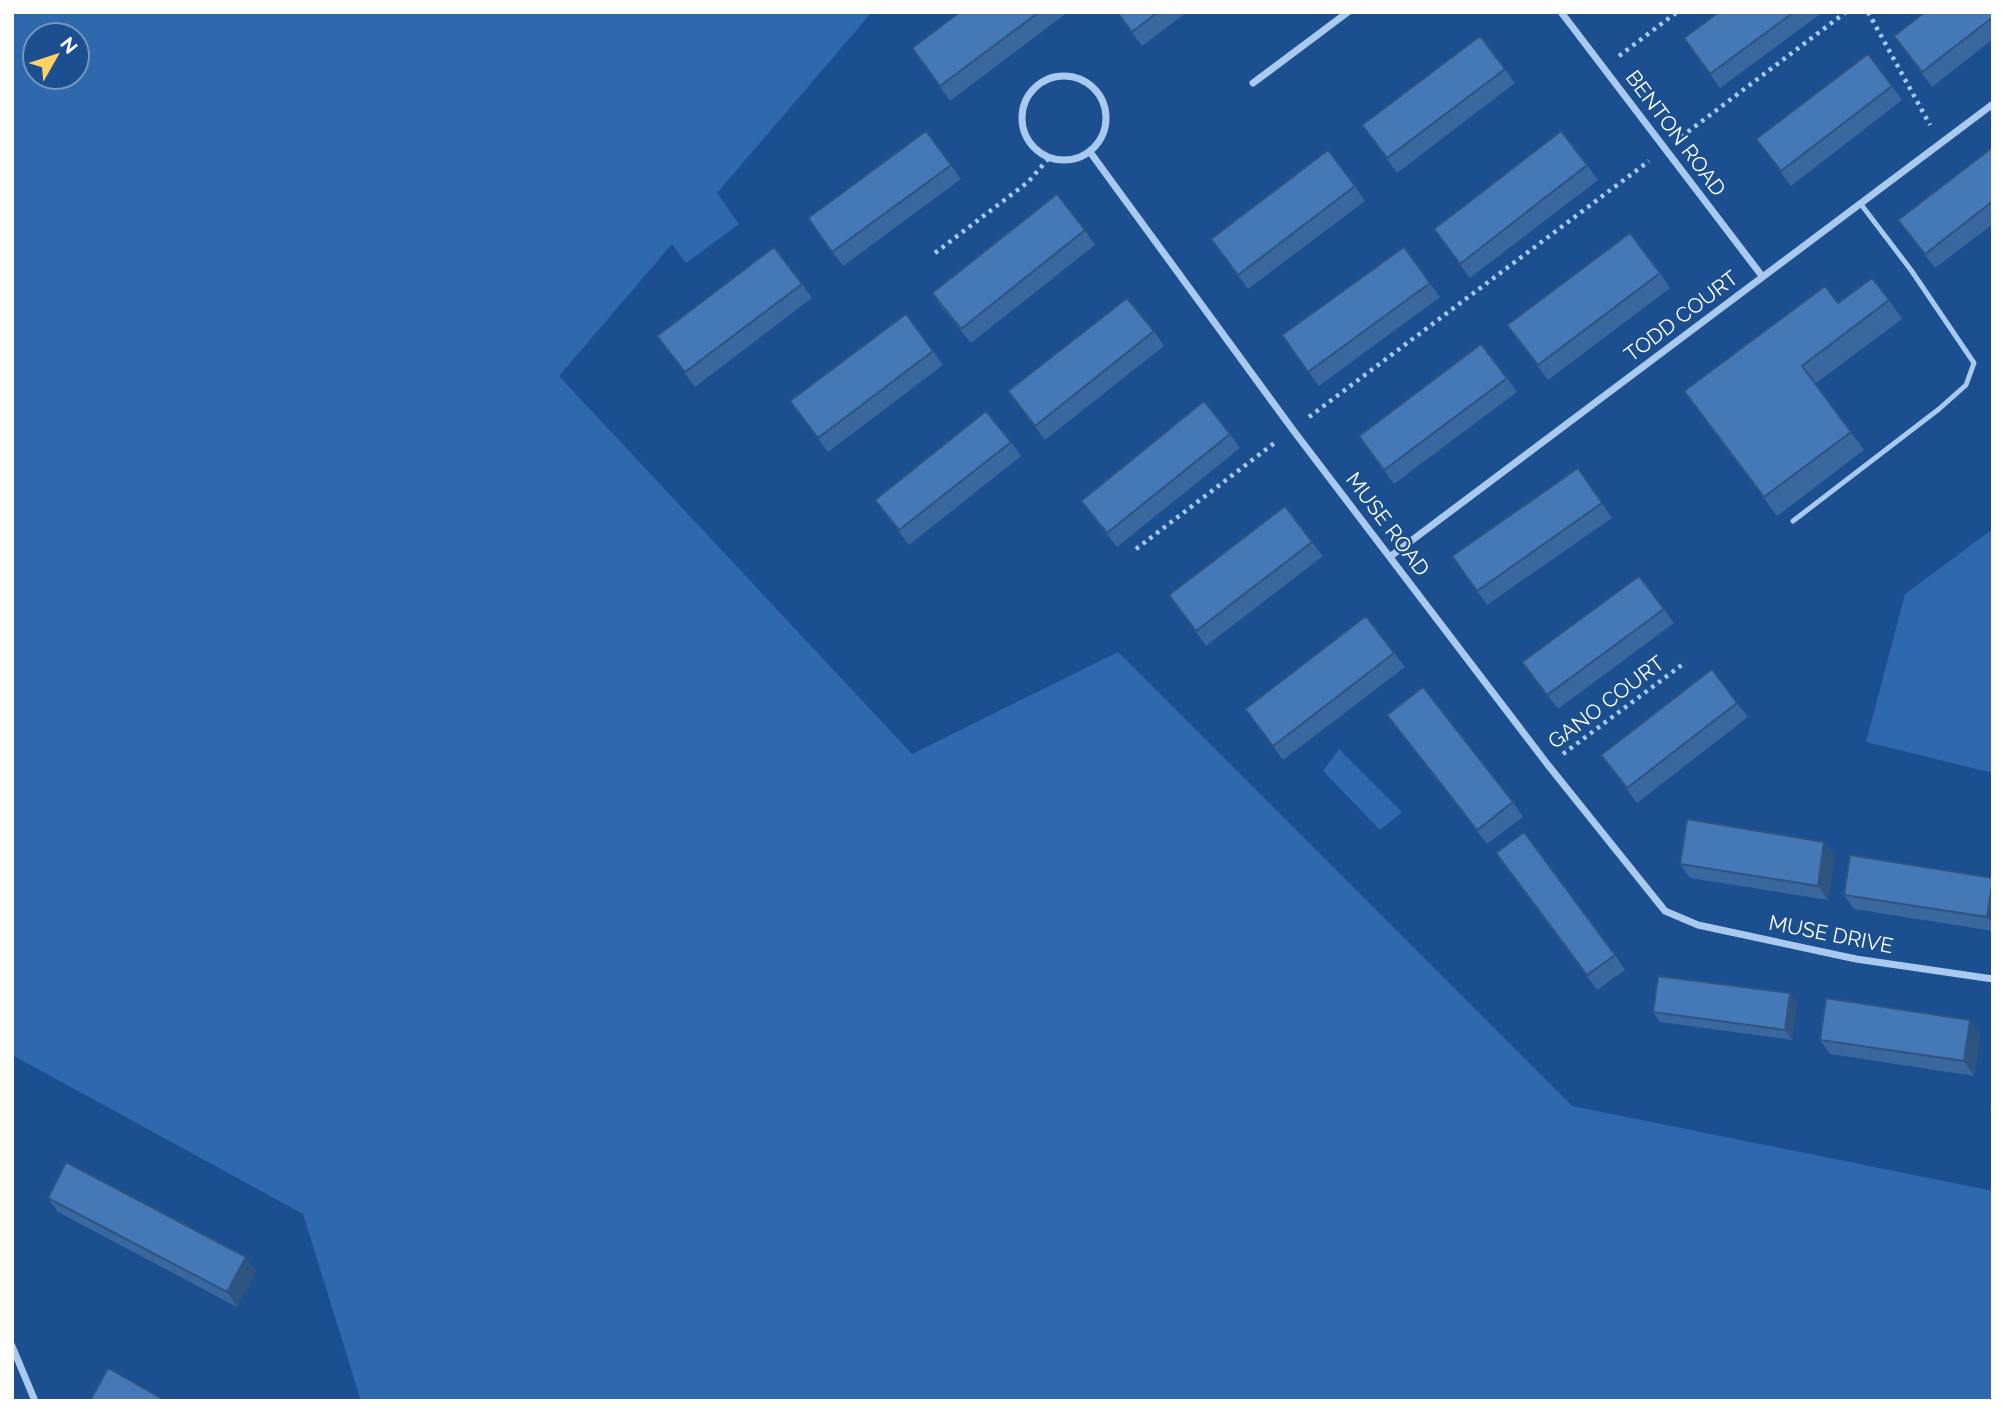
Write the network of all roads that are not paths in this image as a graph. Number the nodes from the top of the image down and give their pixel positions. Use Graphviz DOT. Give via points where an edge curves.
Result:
graph roads {
  1 [pos="1348,12"];
  2 [pos="1560,12"];
  3 [pos="1253,83"];
  4 [pos="1993,104"];
  5 [pos="1090,152"];
  6 [pos="1860,203"];
  7 [pos="1762,276"];
  8 [pos="1793,521"];
  9 [pos="1391,556"];
  10 [pos="1665,911"];
  11 [pos="1993,979"];
  12 [pos="12,1346"];
  13 [pos="35,1401"];
  1 -- 3 [label="street"];
  2 -- 7 [label="street, BENTON ROAD"];
  4 -- 6 [label="street, TODD COURT"];
  5 -- 5 [label="street" via="1100,142 1107,116 1096,90 1073,76 1045,80 1034,88 1022,113 1023,127 1037,151 1049,158 1070,159"];
  5 -- 9 [label="street, MUSE ROAD"];
  6 -- 7 [label="street, TODD COURT"];
  6 -- 8 [label="lane" via="1973,363 1966,385 1957,393"];
  7 -- 9 [label="street, TODD COURT"];
  9 -- 10 [label="street, MUSE ROAD"];
  10 -- 11 [label="street, MUSE DRIVE" via="1698,925 1856,959"];
  12 -- 13 [label="street"];
}
